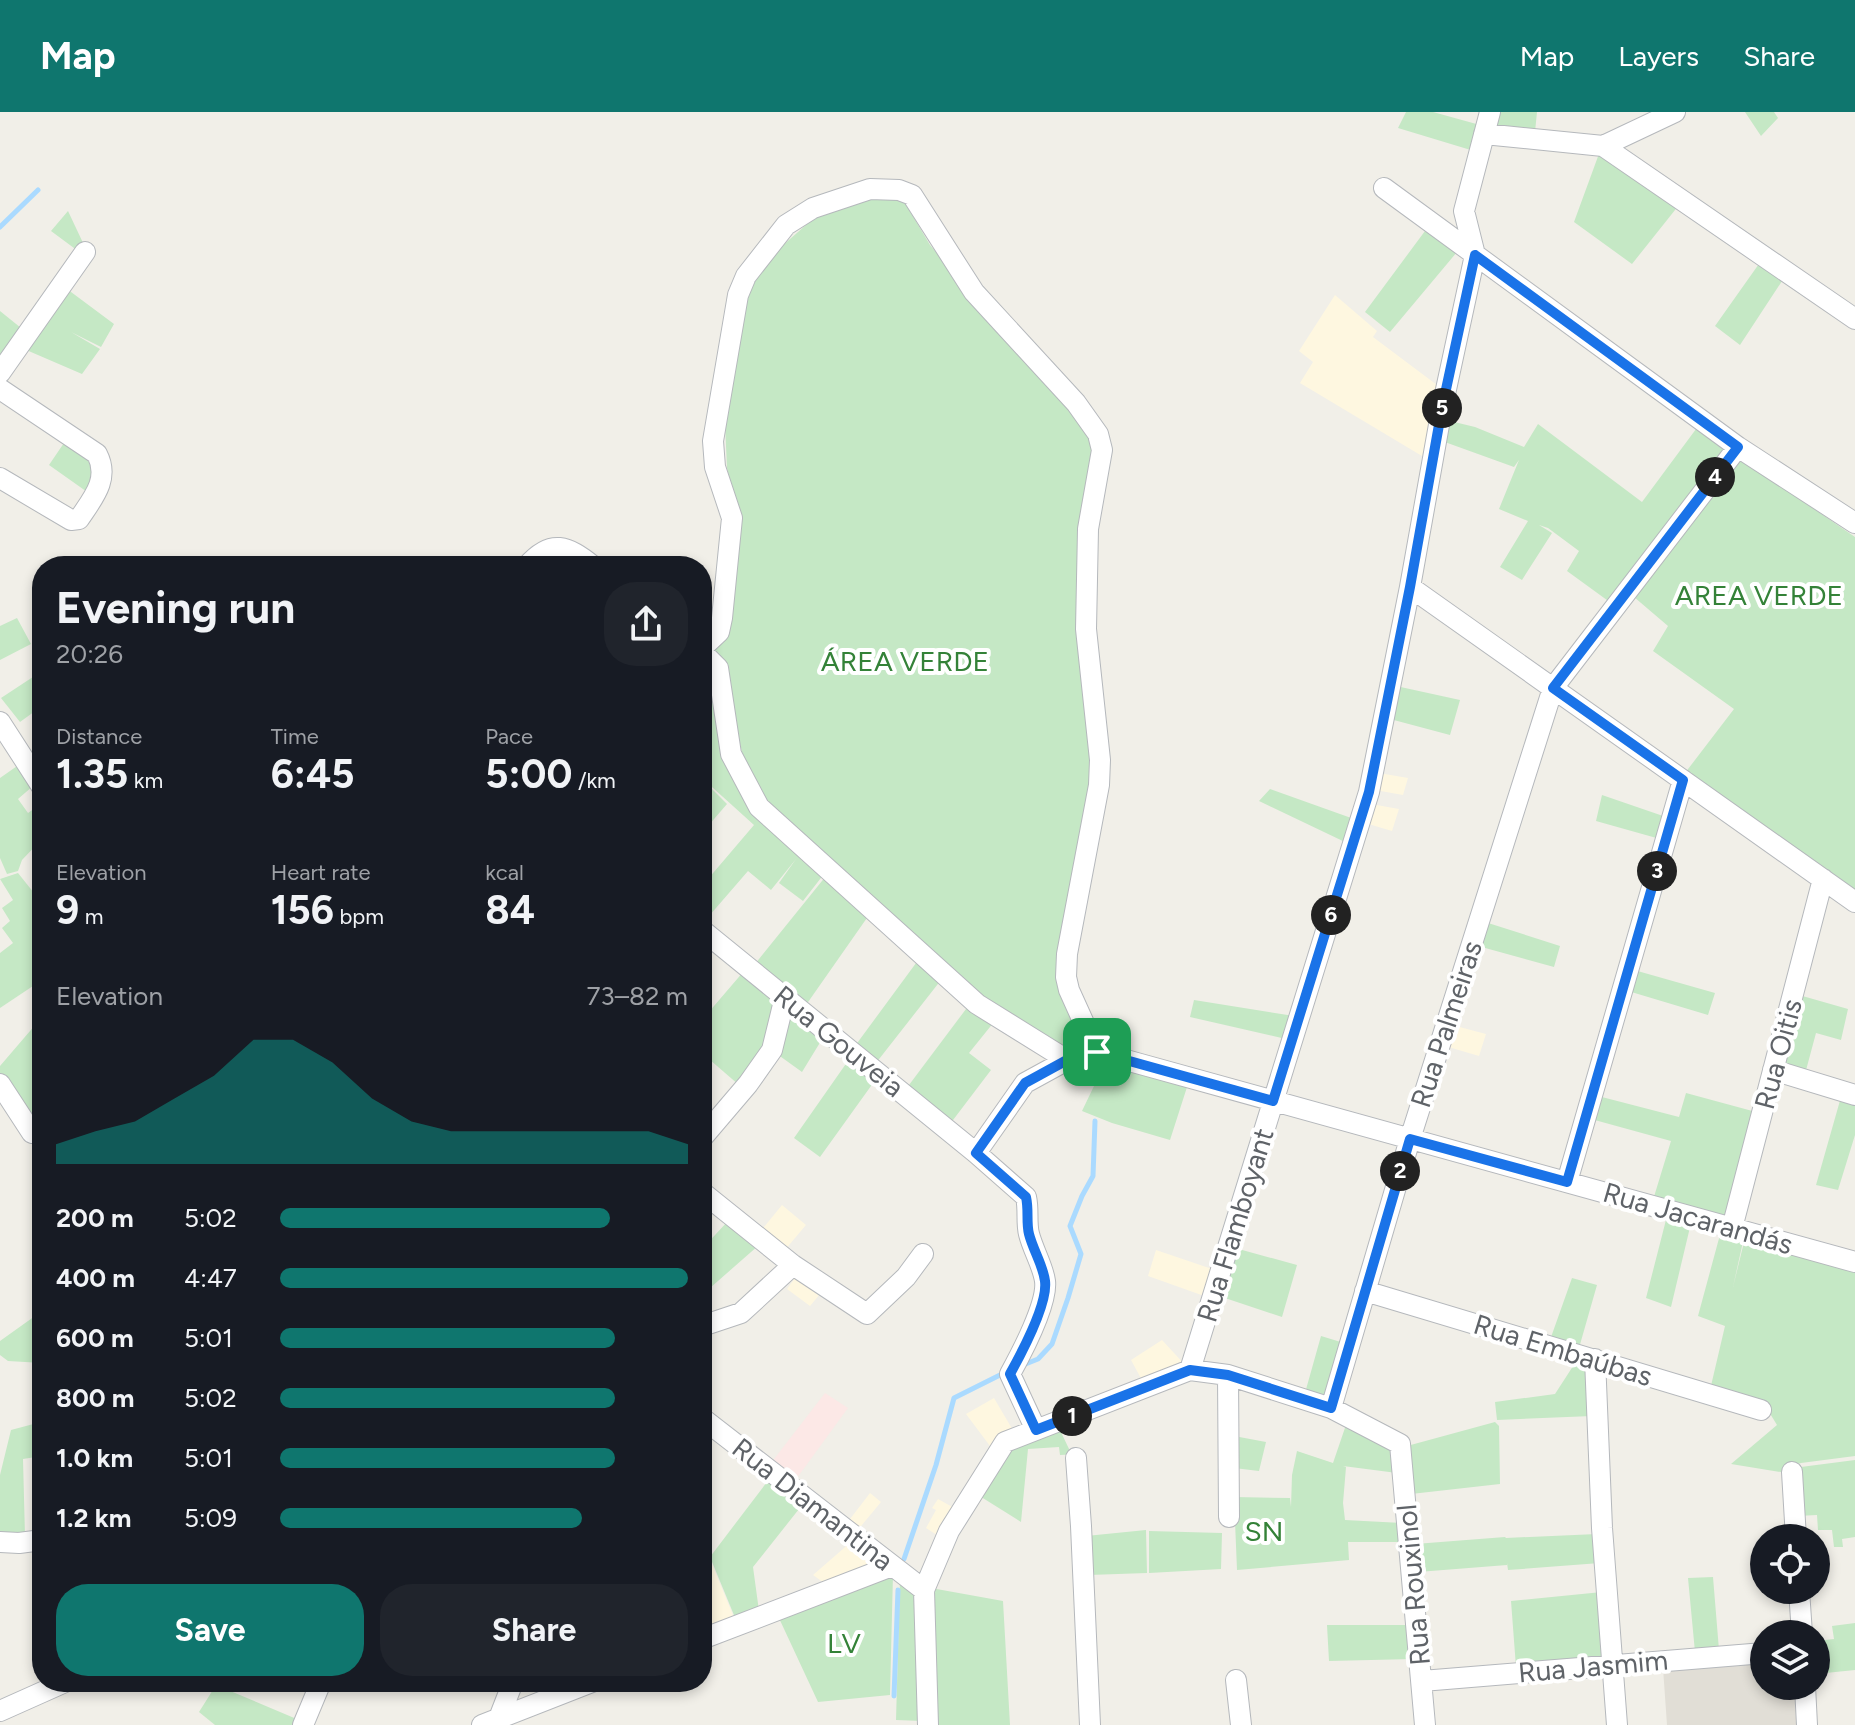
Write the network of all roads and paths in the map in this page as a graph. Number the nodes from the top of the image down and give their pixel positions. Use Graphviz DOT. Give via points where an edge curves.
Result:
graph roads {
  1 [pos="1490,112"];
  2 [pos="1675,112"];
  3 [pos="1484,134"];
  4 [pos="1603,146"];
  5 [pos="1384,188"];
  6 [pos="85,252"];
  7 [pos="1475,255"];
  8 [pos="1855,319"];
  9 [pos="0,373"];
  10 [pos="0,389"];
  11 [pos="1738,447"];
  12 [pos="0,478"];
  13 [pos="1855,523"];
  14 [pos="537,556"];
  15 [pos="580,556"];
  16 [pos="1410,587"];
  17 [pos="712,639"];
  18 [pos="712,661"];
  19 [pos="1553,688"];
  20 [pos="0,722"];
  21 [pos="32,772"];
  22 [pos="1683,780"];
  23 [pos="1823,879"];
  24 [pos="1855,902"];
  25 [pos="712,938"];
  26 [pos="785,997"];
  27 [pos="1097,1052"];
  28 [pos="1067,1060"];
  29 [pos="1773,1070"];
  30 [pos="0,1084"];
  31 [pos="1855,1095"];
  32 [pos="1273,1101"];
  33 [pos="712,1126"];
  34 [pos="32,1133"];
  35 [pos="1410,1139"];
  36 [pos="976,1153"];
  37 [pos="1567,1182"];
  38 [pos="712,1200"];
  39 [pos="1732,1228"];
  40 [pos="923,1254"];
  41 [pos="1855,1262"];
  42 [pos="793,1265"];
  43 [pos="1365,1291"];
  44 [pos="712,1323"];
  45 [pos="1595,1359"];
  46 [pos="1190,1370"];
  47 [pos="1228,1375"];
  48 [pos="1331,1408"];
  49 [pos="1761,1410"];
  50 [pos="712,1426"];
  51 [pos="1036,1430"];
  52 [pos="1076,1458"];
  53 [pos="1792,1472"];
  54 [pos="1229,1517"];
  55 [pos="1795,1524"];
  56 [pos="32,1541"];
  57 [pos="0,1542"];
  58 [pos="892,1566"];
  59 [pos="924,1590"];
  60 [pos="712,1635"];
  61 [pos="1750,1654"];
  62 [pos="1614,1664"];
  63 [pos="1236,1680"];
  64 [pos="1422,1681"];
  65 [pos="43,1692"];
  66 [pos="317,1692"];
  67 [pos="507,1692"];
  68 [pos="566,1692"];
  69 [pos="1806,1700"];
  70 [pos="0,1711"];
  71 [pos="490,1722"];
  72 [pos="303,1725"];
  73 [pos="928,1725"];
  74 [pos="1090,1725"];
  75 [pos="1241,1725"];
  76 [pos="1425,1725"];
  77 [pos="1617,1725"];
  78 [pos="1807,1725"];
  1 -- 3 [label="street"];
  2 -- 4 [label="street"];
  3 -- 4 [label="street"];
  3 -- 7 [label="street" via="1464,211"];
  4 -- 8 [label="street"];
  5 -- 7 [label="street"];
  6 -- 9 [label="street"];
  7 -- 11 [label="street"];
  7 -- 16 [label="street, Rua Flamboyant"];
  10 -- 12 [label="street" via="102,462 98,492 79,519 71,520"];
  11 -- 13 [label="street"];
  11 -- 19 [label="street, Rua Palmeiras"];
  14 -- 15 [label="street" via="552,548"];
  16 -- 19 [label="street"];
  16 -- 32 [label="street, Rua Flamboyant" via="1369,792"];
  17 -- 27 [label="street" via="722,618 732,518 715,467 713,441 738,295 746,276 786,225 813,208 870,189 912,195 974,292 1076,403 1098,434 1102,450 1088,529 1086,629 1099,785 1066,977"];
  18 -- 28 [label="street" via="722,686 731,754 759,807 977,1004"];
  19 -- 22 [label="street"];
  19 -- 35 [label="street, Rua Palmeiras"];
  20 -- 21 [label="street"];
  22 -- 23 [label="street"];
  22 -- 37 [label="street"];
  23 -- 24 [label="street"];
  23 -- 29 [label="street, Rua Oitis"];
  25 -- 26 [label="street, Rua Gouveia"];
  26 -- 33 [label="street" via="772,1050"];
  26 -- 36 [label="street, Rua Gouveia"];
  27 -- 28 [label="street"];
  27 -- 32 [label="street, Rua Jacarandás"];
  28 -- 36 [label="street" via="1025,1083"];
  29 -- 31 [label="street"];
  29 -- 39 [label="street, Rua Oitis"];
  30 -- 34 [label="street"];
  32 -- 35 [label="street, Rua Jacarandás"];
  32 -- 46 [label="street, Rua Flamboyant"];
  35 -- 37 [label="street, Rua Jacarandás"];
  35 -- 43 [label="street, Rua Palmeiras"];
  36 -- 51 [label="street, Rua Gouveia" via="1026,1197 1030,1239 1046,1283 1038,1315 1010,1374"];
  37 -- 39 [label="street, Rua Jacarandás"];
  38 -- 42 [label="street"];
  39 -- 41 [label="street, Rua Jacarandás"];
  40 -- 42 [label="street" via="867,1314"];
  42 -- 44 [label="street" via="741,1313"];
  43 -- 45 [label="street, Rua Embaúbas"];
  43 -- 48 [label="street, Rua Palmeiras"];
  45 -- 49 [label="street, Rua Embaúbas"];
  45 -- 62 [label="street"];
  46 -- 47 [label="street"];
  46 -- 51 [label="street"];
  47 -- 48 [label="street"];
  47 -- 54 [label="street"];
  48 -- 64 [label="street, Rua Rouxinol" via="1400,1444"];
  50 -- 58 [label="street, Rua Diamantina"];
  51 -- 59 [label="street" via="1005,1442 949,1531"];
  52 -- 74 [label="street"];
  53 -- 55 [label="street"];
  56 -- 57 [label="street"];
  58 -- 59 [label="street, Rua Diamantina"];
  58 -- 60 [label="street"];
  59 -- 73 [label="street"];
  61 -- 62 [label="street, Rua Jasmim"];
  62 -- 64 [label="street, Rua Jasmim"];
  62 -- 77 [label="street"];
  63 -- 75 [label="street"];
  64 -- 76 [label="street, Rua Rouxinol"];
  65 -- 70 [label="street"];
  66 -- 72 [label="street"];
  67 -- 71 [label="street"];
  68 -- 71 [label="street"];
  69 -- 78 [label="street"];
}
